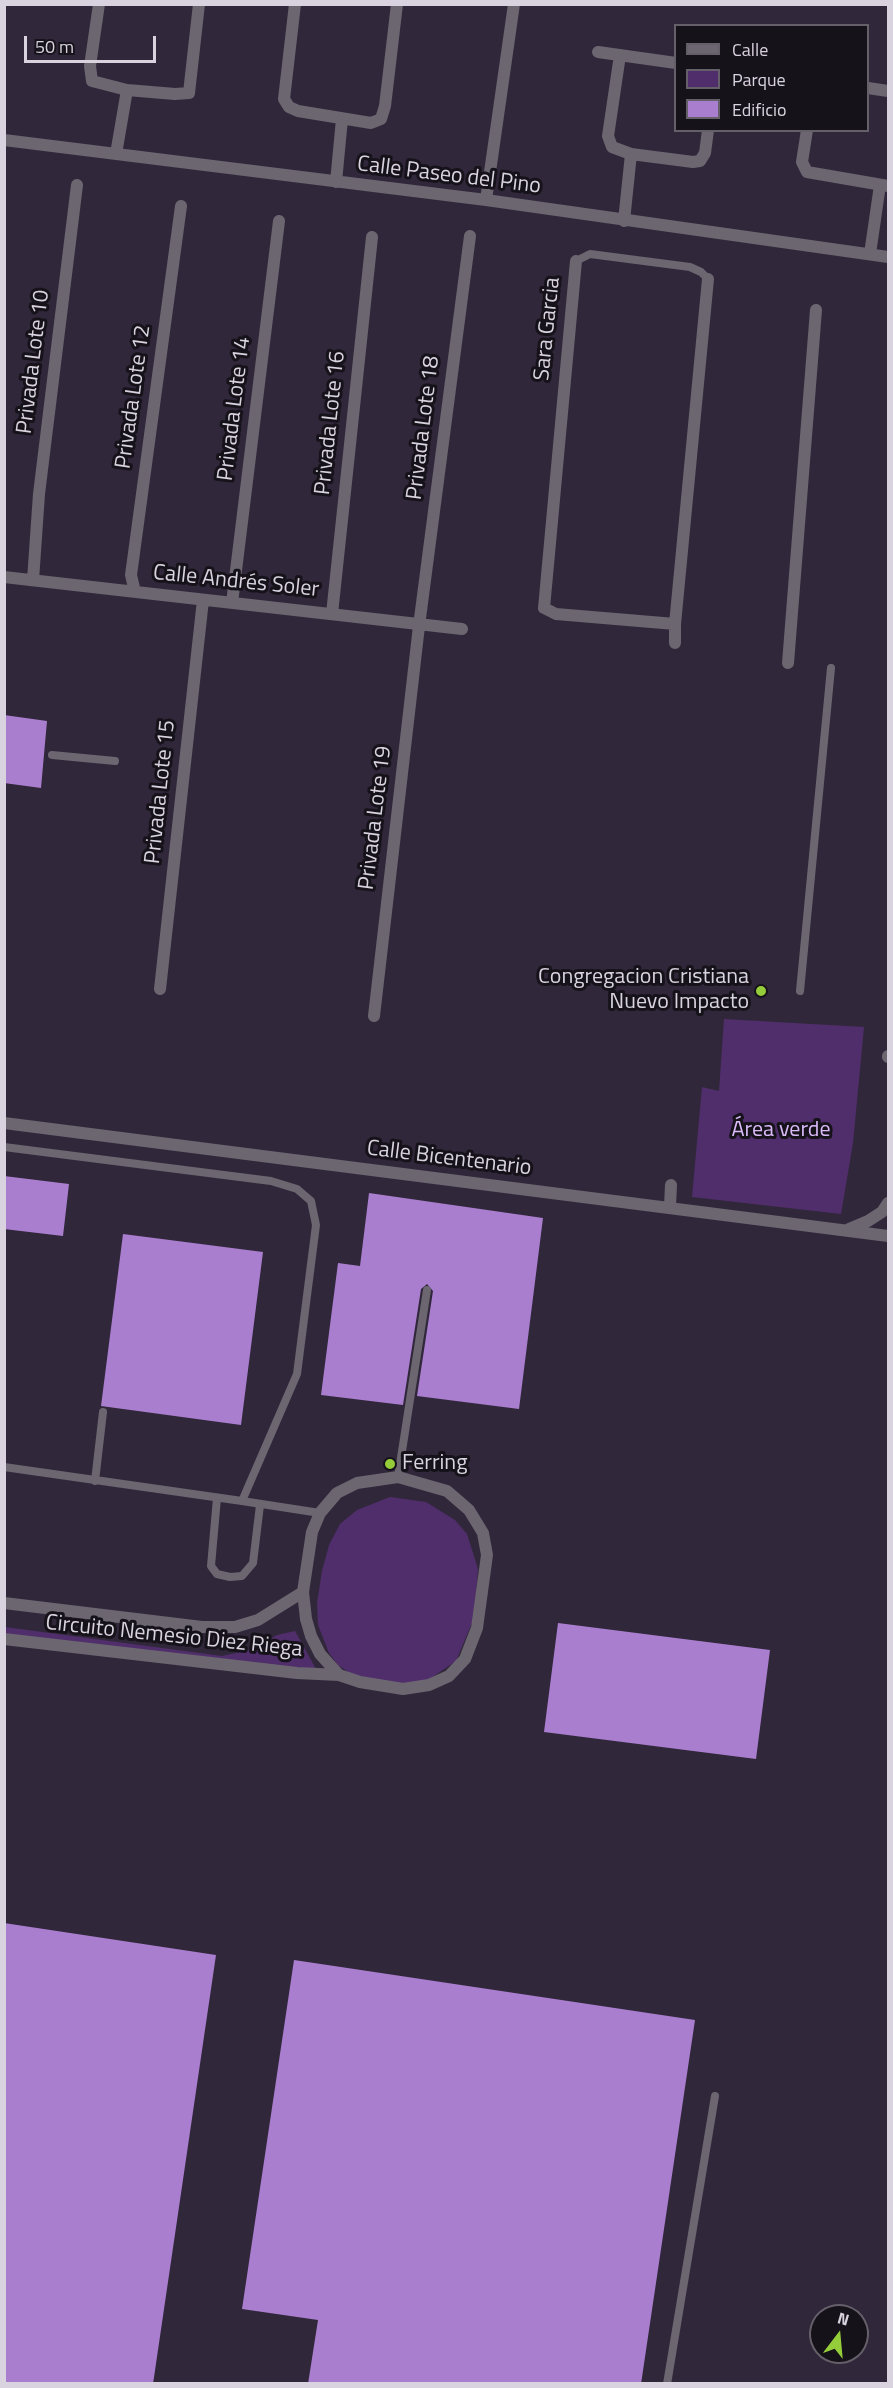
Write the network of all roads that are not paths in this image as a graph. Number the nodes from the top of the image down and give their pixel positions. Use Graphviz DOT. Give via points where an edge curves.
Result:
graph roads {
  1 [pos="99,4"];
  2 [pos="199,4"];
  3 [pos="295,4"];
  4 [pos="397,4"];
  5 [pos="514,4"];
  6 [pos="598,52"];
  7 [pos="620,55"];
  8 [pos="674,63"];
  9 [pos="869,88"];
  10 [pos="127,90"];
  11 [pos="888,91"];
  12 [pos="342,119"];
  13 [pos="708,132"];
  14 [pos="807,132"];
  15 [pos="4,141"];
  16 [pos="116,154"];
  17 [pos="631,154"];
  18 [pos="336,182"];
  19 [pos="77,185"];
  20 [pos="884,185"];
  21 [pos="486,200"];
  22 [pos="181,206"];
  23 [pos="279,220"];
  24 [pos="624,221"];
  25 [pos="470,236"];
  26 [pos="372,237"];
  27 [pos="870,254"];
  28 [pos="888,256"];
  29 [pos="576,261"];
  30 [pos="708,279"];
  31 [pos="816,310"];
  32 [pos="4,577"];
  33 [pos="33,580"];
  34 [pos="135,592"];
  35 [pos="203,600"];
  36 [pos="232,603"];
  37 [pos="332,614"];
  38 [pos="675,624"];
  39 [pos="419,626"];
  40 [pos="462,629"];
  41 [pos="675,643"];
  42 [pos="788,663"];
  43 [pos="831,668"];
  44 [pos="52,755"];
  45 [pos="116,761"];
  46 [pos="160,989"];
  47 [pos="800,992"];
  48 [pos="374,1016"];
  49 [pos="4,1123"];
  50 [pos="4,1147"];
  51 [pos="671,1185"];
  52 [pos="888,1203"];
  53 [pos="669,1208"];
  54 [pos="848,1229"];
  55 [pos="888,1236"];
  56 [pos="427,1290"];
  57 [pos="103,1412"];
  58 [pos="4,1467"];
  59 [pos="398,1477"];
  60 [pos="95,1481"];
  61 [pos="217,1498"];
  62 [pos="242,1502"];
  63 [pos="260,1505"];
  64 [pos="320,1513"];
  65 [pos="303,1592"];
  66 [pos="4,1604"];
  67 [pos="4,1639"];
  68 [pos="339,1675"];
  69 [pos="715,2096"];
  70 [pos="667,2384"];
  1 -- 10 [label="street" via="90,66 92,81"];
  2 -- 10 [label="street" via="189,93"];
  3 -- 12 [label="street" via="284,99 297,111"];
  4 -- 12 [label="street" via="386,106 381,119 370,123"];
  5 -- 21 [label="street"];
  6 -- 7 [label="street"];
  7 -- 8 [label="street"];
  7 -- 17 [label="street" via="608,136 612,147"];
  9 -- 11 [label="street"];
  10 -- 16 [label="street"];
  12 -- 18 [label="street"];
  13 -- 17 [label="street" via="700,160"];
  14 -- 20 [label="street" via="802,162 807,172"];
  15 -- 16 [label="street, Calle Paseo del Pino"];
  16 -- 18 [label="street, Calle Paseo del Pino"];
  17 -- 24 [label="street"];
  18 -- 21 [label="street, Calle Paseo del Pino"];
  19 -- 33 [label="street, Privada Lote 10" via="39,494"];
  20 -- 27 [label="street"];
  21 -- 24 [label="street, Calle Paseo del Pino"];
  22 -- 34 [label="street, Privada Lote 12" via="131,575"];
  23 -- 36 [label="street, Privada Lote 14"];
  24 -- 27 [label="street, Calle Paseo del Pino"];
  25 -- 39 [label="street, Privada Lote 18"];
  26 -- 37 [label="street, Privada Lote 16"];
  27 -- 28 [label="street, Calle Paseo del Pino"];
  29 -- 30 [label="lane, Sara Garcia" via="590,254 690,267"];
  29 -- 38 [label="street, Sara Garcia" via="544,608 556,614"];
  30 -- 38 [label="street, Sara Garcia"];
  31 -- 42 [label="street"];
  32 -- 33 [label="street, Calle Andrés Soler"];
  33 -- 34 [label="street, Calle Andrés Soler"];
  34 -- 35 [label="street, Calle Andrés Soler"];
  35 -- 36 [label="street, Calle Andrés Soler"];
  35 -- 46 [label="street, Privada Lote 15"];
  36 -- 37 [label="street, Calle Andrés Soler"];
  37 -- 39 [label="street, Calle Andrés Soler"];
  38 -- 41 [label="street, Sara Garcia"];
  39 -- 40 [label="street, Calle Andrés Soler"];
  39 -- 48 [label="street, Privada Lote 19"];
  43 -- 47 [label="lane"];
  44 -- 45 [label="lane"];
  49 -- 53 [label="street, Calle Bicentenario"];
  50 -- 62 [label="lane" via="271,1181 297,1189 311,1201 316,1226 297,1374"];
  51 -- 53 [label="street"];
  52 -- 54 [label="street" via="875,1217"];
  53 -- 54 [label="street, Calle Bicentenario"];
  54 -- 55 [label="street, Calle Bicentenario"];
  56 -- 59 [label="lane"];
  57 -- 60 [label="lane"];
  58 -- 60 [label="lane"];
  59 -- 64 [label="street, Circuito Nemesio Diez Riega" via="357,1483 338,1493"];
  59 -- 68 [label="street, Circuito Nemesio Diez Riega" via="447,1491 469,1510 483,1533 487,1555 477,1628 465,1659 449,1676 429,1685 403,1689"];
  60 -- 61 [label="lane"];
  61 -- 62 [label="lane"];
  61 -- 63 [label="lane" via="211,1566 217,1574 230,1577 242,1576 253,1563"];
  62 -- 63 [label="lane"];
  63 -- 64 [label="lane"];
  64 -- 65 [label="street, Circuito Nemesio Diez Riega" via="312,1532"];
  65 -- 66 [label="street, Circuito Nemesio Diez Riega" via="258,1620 235,1627 202,1627"];
  65 -- 68 [label="street, Circuito Nemesio Diez Riega" via="311,1636 320,1654"];
  67 -- 68 [label="street, Circuito Nemesio Diez Riega"];
  69 -- 70 [label="lane"];
}
